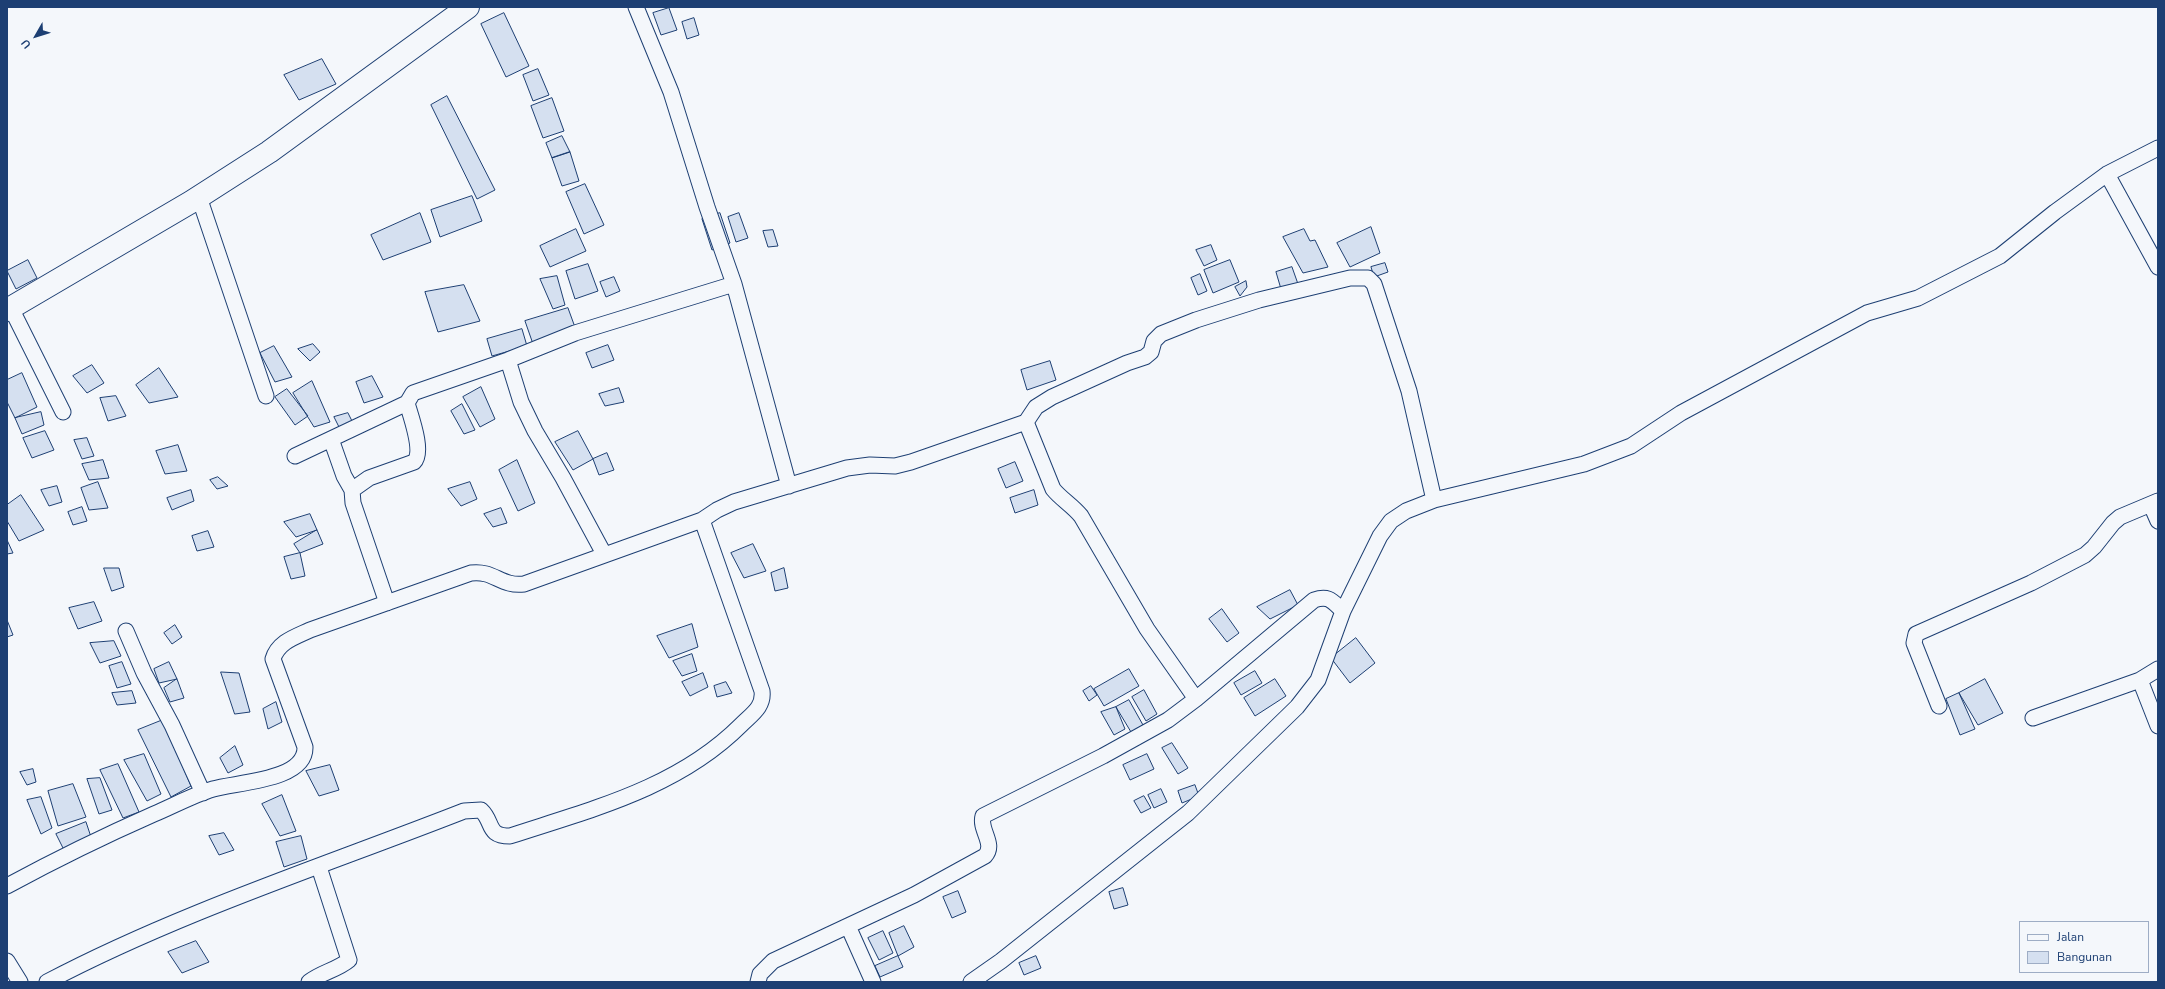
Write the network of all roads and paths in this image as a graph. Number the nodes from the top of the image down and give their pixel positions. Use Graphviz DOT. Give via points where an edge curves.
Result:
graph roads {
  1 [pos="468,7"];
  2 [pos="636,7"];
  3 [pos="2158,148"];
  4 [pos="2106,174"];
  5 [pos="199,197"];
  6 [pos="2158,267"];
  7 [pos="734,284"];
  8 [pos="9,309"];
  9 [pos="508,360"];
  10 [pos="266,396"];
  11 [pos="407,403"];
  12 [pos="63,412"];
  13 [pos="1026,422"];
  14 [pos="330,439"];
  15 [pos="295,456"];
  16 [pos="789,486"];
  17 [pos="352,490"];
  18 [pos="1434,500"];
  19 [pos="2154,503"];
  20 [pos="702,520"];
  21 [pos="2158,521"];
  22 [pos="604,554"];
  23 [pos="387,602"];
  24 [pos="1343,611"];
  25 [pos="126,631"];
  26 [pos="2158,669"];
  27 [pos="2140,680"];
  28 [pos="1196,699"];
  29 [pos="1939,706"];
  30 [pos="2033,718"];
  31 [pos="2158,726"];
  32 [pos="203,793"];
  33 [pos="319,867"];
  34 [pos="7,886"];
  35 [pos="848,926"];
  36 [pos="7,961"];
  37 [pos="20,982"];
  38 [pos="47,982"];
  39 [pos="309,982"];
  40 [pos="758,982"];
  41 [pos="873,982"];
  42 [pos="971,982"];
  1 -- 5 [label="street" via="270,152"];
  2 -- 7 [label="street" via="671,92"];
  3 -- 4 [label="street"];
  4 -- 6 [label="street"];
  4 -- 18 [label="street" via="2000,256 1918,298 1867,313 1681,413 1631,446 1584,464"];
  5 -- 8 [label="street"];
  5 -- 10 [label="street"];
  7 -- 9 [label="street" via="575,333"];
  7 -- 16 [label="street"];
  8 -- 12 [label="street"];
  9 -- 11 [label="street" via="413,393"];
  9 -- 22 [label="street" via="535,431"];
  11 -- 14 [label="street"];
  11 -- 17 [label="street" via="419,450 417,459 369,478"];
  13 -- 16 [label="street" via="895,466 870,465 847,468"];
  13 -- 18 [label="street" via="1036,407 1052,397 1145,357 1151,352 1154,341 1161,334 1259,300 1350,278 1368,278 1374,284 1409,391"];
  13 -- 28 [label="street" via="1053,488 1058,495 1072,504 1081,516 1147,629"];
  14 -- 15 [label="street"];
  14 -- 17 [label="street"];
  16 -- 20 [label="street" via="734,502"];
  17 -- 23 [label="street" via="353,503"];
  18 -- 24 [label="street" via="1406,511 1391,521 1380,536"];
  19 -- 21 [label="street"];
  19 -- 29 [label="street" via="2112,523 2085,555 2031,583 1916,634 1914,642"];
  20 -- 22 [label="street"];
  20 -- 33 [label="street" via="762,691 763,700 760,707 733,733 697,762 626,798 510,836 495,834 486,814 474,809"];
  22 -- 23 [label="street" via="524,584 513,585 499,580 492,574 471,573"];
  23 -- 32 [label="street" via="290,639 275,653 274,666 305,747 302,760 295,767 256,782"];
  24 -- 28 [label="street" via="1324,597 1314,600"];
  24 -- 42 [label="street" via="1318,680 1297,707 1243,761 1188,813"];
  25 -- 32 [label="street"];
  26 -- 27 [label="street"];
  27 -- 30 [label="street"];
  27 -- 31 [label="street"];
  28 -- 35 [label="street" via="1168,720 1103,756 987,813 982,819 990,846 985,856 914,895"];
  32 -- 34 [label="street" via="76,850"];
  33 -- 38 [label="street" via="162,927"];
  33 -- 39 [label="street" via="349,960 339,968 324,972"];
  35 -- 40 [label="street" via="773,961 760,974"];
  35 -- 41 [label="street"];
  36 -- 37 [label="street"];
}
